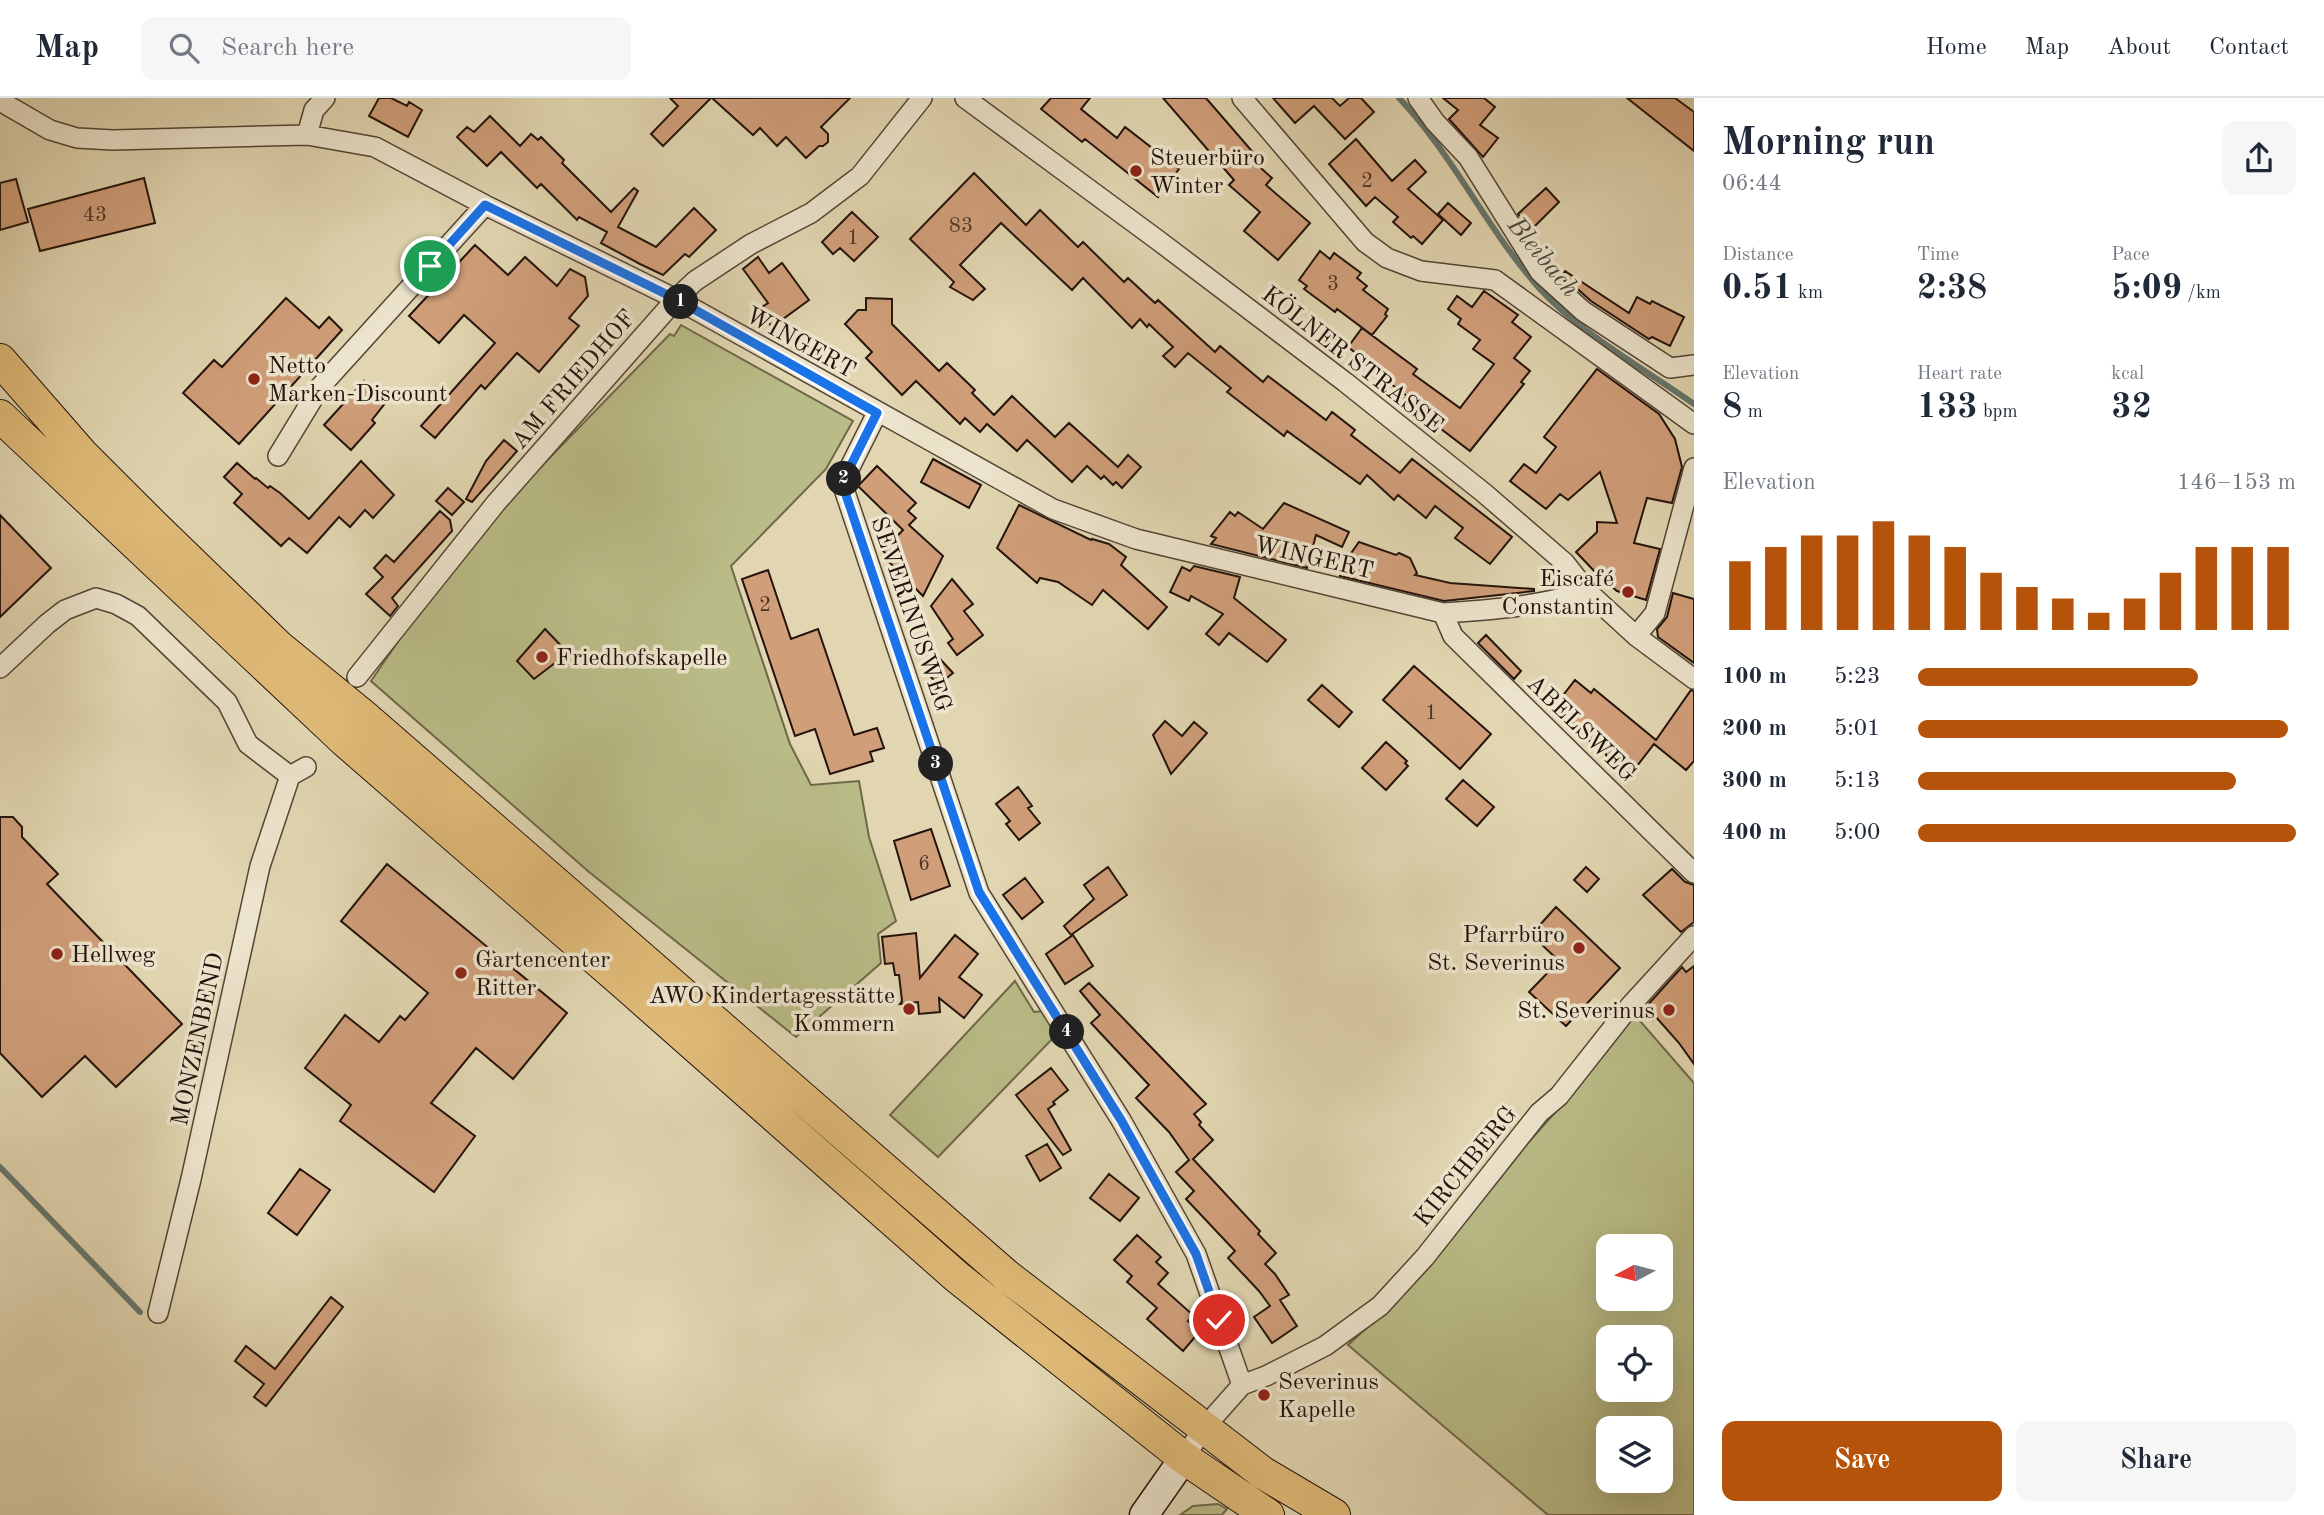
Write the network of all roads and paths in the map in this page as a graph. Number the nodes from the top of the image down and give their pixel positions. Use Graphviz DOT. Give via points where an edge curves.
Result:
graph roads {
  1 [pos="325,98"];
  2 [pos="922,98"];
  3 [pos="965,98"];
  4 [pos="1242,98"];
  5 [pos="1418,98"];
  6 [pos="0,102"];
  7 [pos="307,135"];
  8 [pos="485,205"];
  9 [pos="676,299"];
  10 [pos="0,360"];
  11 [pos="1694,365"];
  12 [pos="877,413"];
  13 [pos="0,416"];
  14 [pos="1694,424"];
  15 [pos="278,456"];
  16 [pos="1694,468"];
  17 [pos="1587,591"];
  18 [pos="1443,613"];
  19 [pos="1636,636"];
  20 [pos="0,668"];
  21 [pos="357,677"];
  22 [pos="1694,679"];
  23 [pos="1694,873"];
  24 [pos="1694,936"];
  25 [pos="158,1313"];
  26 [pos="1242,1385"];
  27 [pos="1203,1429"];
  28 [pos="1184,1458"];
  29 [pos="1144,1515"];
  30 [pos="1268,1515"];
  31 [pos="1334,1515"];
  1 -- 7 [label="street" via="314,110"];
  2 -- 9 [label="street, AM FRIEDHOF" via="860,176 811,213 751,244 695,281"];
  3 -- 17 [label="street, KÖLNER STRASSE" via="1356,391 1507,511 1565,564"];
  4 -- 14 [label="street" via="1365,242 1387,258 1421,271 1495,280"];
  5 -- 11 [label="street" via="1468,157 1540,272 1583,311 1670,368"];
  6 -- 7 [label="street, WINGERT" via="50,130 77,138"];
  7 -- 8 [label="street, WINGERT" via="375,147"];
  8 -- 9 [label="street, WINGERT"];
  8 -- 15 [label="street" via="320,387"];
  9 -- 12 [label="street, WINGERT"];
  9 -- 21 [label="street, AM FRIEDHOF" via="496,503"];
  10 -- 27 [label="main road" via="82,454 279,646 1007,1276"];
  12 -- 18 [label="street, WINGERT" via="1053,509 1136,539"];
  12 -- 26 [label="street, SEVERINUSWEG" via="842,483 979,892 1121,1120 1196,1254"];
  13 -- 28 [label="main road" via="345,741 957,1277"];
  16 -- 19 [label="street" via="1655,613"];
  17 -- 18 [label="street, WINGERT" via="1486,611"];
  17 -- 19 [label="street, KÖLNER STRASSE"];
  18 -- 23 [label="street, ABELSWEG" via="1453,636"];
  19 -- 22 [label="street, KÖLNER STRASSE"];
  20 -- 25 [label="street, MONZENBEND" via="65,610 96,598 116,604 138,616 228,702 248,744 298,772 260,866"];
  24 -- 26 [label="street, KIRCHBERG" via="1630,1006 1559,1096 1539,1113 1380,1306 1325,1346"];
  26 -- 27 [label="street"];
  27 -- 28 [label="street"];
  27 -- 31 [label="main road" via="1263,1473"];
  28 -- 29 [label="street"];
  28 -- 30 [label="main road"];
}
